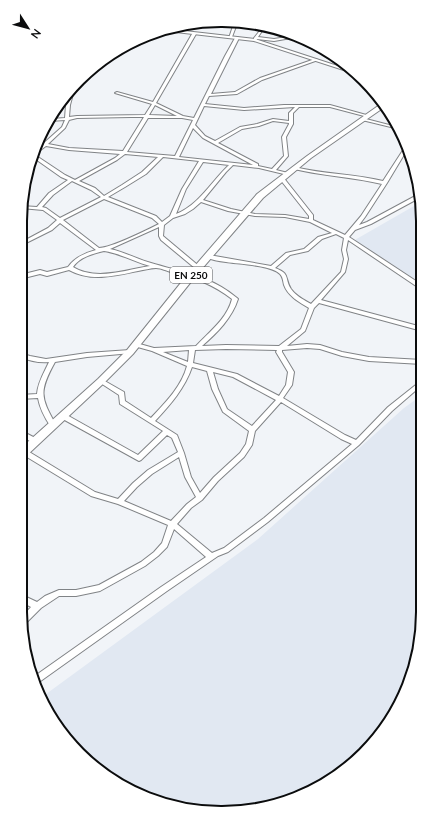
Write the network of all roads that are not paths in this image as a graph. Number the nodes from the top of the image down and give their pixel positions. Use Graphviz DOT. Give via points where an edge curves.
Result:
graph roads {
  1 [pos="234,27"];
  2 [pos="261,31"];
  3 [pos="180,32"];
  4 [pos="194,34"];
  5 [pos="230,37"];
  6 [pos="237,38"];
  7 [pos="287,38"];
  8 [pos="256,39"];
  9 [pos="316,60"];
  10 [pos="342,69"];
  11 [pos="117,93"];
  12 [pos="208,96"];
  13 [pos="69,101"];
  14 [pos="154,103"];
  15 [pos="203,105"];
  16 [pos="298,106"];
  17 [pos="379,108"];
  18 [pos="380,109"];
  19 [pos="376,110"];
  20 [pos="146,117"];
  21 [pos="182,117"];
  22 [pos="365,117"];
  23 [pos="67,119"];
  24 [pos="56,120"];
  25 [pos="194,120"];
  26 [pos="291,122"];
  27 [pos="193,124"];
  28 [pos="391,126"];
  29 [pos="214,142"];
  30 [pos="45,144"];
  31 [pos="42,147"];
  32 [pos="124,153"];
  33 [pos="403,153"];
  34 [pos="162,156"];
  35 [pos="37,158"];
  36 [pos="176,158"];
  37 [pos="201,161"];
  38 [pos="232,164"];
  39 [pos="259,167"];
  40 [pos="294,168"];
  41 [pos="273,171"];
  42 [pos="284,176"];
  43 [pos="73,181"];
  44 [pos="385,183"];
  45 [pos="102,197"];
  46 [pos="414,199"];
  47 [pos="200,200"];
  48 [pos="27,208"];
  49 [pos="38,209"];
  50 [pos="246,213"];
  51 [pos="173,217"];
  52 [pos="60,220"];
  53 [pos="311,221"];
  54 [pos="162,224"];
  55 [pos="353,229"];
  56 [pos="336,233"];
  57 [pos="346,237"];
  58 [pos="27,241"];
  59 [pos="107,248"];
  60 [pos="208,257"];
  61 [pos="157,266"];
  62 [pos="70,268"];
  63 [pos="198,268"];
  64 [pos="272,268"];
  65 [pos="27,275"];
  66 [pos="191,276"];
  67 [pos="416,284"];
  68 [pos="318,301"];
  69 [pos="312,307"];
  70 [pos="416,327"];
  71 [pos="133,348"];
  72 [pos="195,348"];
  73 [pos="280,348"];
  74 [pos="154,350"];
  75 [pos="27,358"];
  76 [pos="53,361"];
  77 [pos="416,362"];
  78 [pos="191,365"];
  79 [pos="209,369"];
  80 [pos="101,381"];
  81 [pos="416,387"];
  82 [pos="41,396"];
  83 [pos="27,397"];
  84 [pos="280,399"];
  85 [pos="63,416"];
  86 [pos="151,421"];
  87 [pos="53,424"];
  88 [pos="252,430"];
  89 [pos="167,431"];
  90 [pos="27,436"];
  91 [pos="35,441"];
  92 [pos="357,444"];
  93 [pos="27,448"];
  94 [pos="181,454"];
  95 [pos="27,456"];
  96 [pos="200,498"];
  97 [pos="119,502"];
  98 [pos="172,524"];
  99 [pos="212,557"];
  100 [pos="27,601"];
  101 [pos="36,606"];
  102 [pos="27,616"];
  103 [pos="39,678"];
  1 -- 5 [label="street"];
  2 -- 8 [label="street"];
  3 -- 4 [label="street"];
  4 -- 5 [label="street"];
  4 -- 14 [label="street"];
  5 -- 6 [label="street"];
  6 -- 8 [label="street"];
  6 -- 12 [label="street"];
  7 -- 8 [label="street"];
  8 -- 9 [label="street"];
  9 -- 10 [label="street"];
  9 -- 12 [label="street" via="261,79 236,93"];
  11 -- 14 [label="street"];
  12 -- 15 [label="street"];
  13 -- 23 [label="street"];
  14 -- 20 [label="street"];
  14 -- 21 [label="street"];
  15 -- 16 [label="street" via="244,109"];
  15 -- 25 [label="street"];
  16 -- 22 [label="street" via="330,106"];
  16 -- 26 [label="street" via="291,112"];
  17 -- 19 [label="main road, EN 250"];
  18 -- 19 [label="main road, EN 250"];
  19 -- 22 [label="main road, EN 250"];
  20 -- 21 [label="street"];
  20 -- 23 [label="street"];
  20 -- 32 [label="street"];
  21 -- 25 [label="street"];
  22 -- 28 [label="street"];
  22 -- 40 [label="main road, EN 250"];
  23 -- 24 [label="street"];
  23 -- 30 [label="street" via="60,131"];
  25 -- 27 [label="street"];
  26 -- 29 [label="street" via="273,120 241,128"];
  26 -- 41 [label="street" via="284,137 286,156"];
  27 -- 29 [label="street" via="200,133"];
  27 -- 36 [label="street"];
  29 -- 39 [label="street"];
  30 -- 31 [label="street"];
  30 -- 32 [label="street" via="69,149"];
  32 -- 34 [label="street"];
  32 -- 43 [label="street"];
  33 -- 44 [label="street"];
  34 -- 36 [label="street"];
  34 -- 45 [label="street" via="146,172"];
  35 -- 43 [label="street"];
  36 -- 37 [label="street"];
  37 -- 38 [label="street"];
  37 -- 51 [label="street" via="182,192"];
  38 -- 39 [label="street"];
  38 -- 47 [label="street"];
  39 -- 41 [label="street"];
  40 -- 42 [label="main road, EN 250"];
  40 -- 44 [label="street"];
  41 -- 42 [label="street"];
  42 -- 50 [label="main road, EN 250" via="260,196"];
  42 -- 53 [label="street" via="311,216"];
  43 -- 45 [label="street" via="92,189"];
  43 -- 49 [label="street" via="51,194"];
  44 -- 55 [label="street"];
  45 -- 52 [label="street"];
  45 -- 54 [label="street" via="154,217"];
  46 -- 55 [label="street"];
  47 -- 50 [label="street"];
  47 -- 51 [label="street" via="184,214"];
  48 -- 49 [label="street"];
  49 -- 52 [label="street" via="44,209"];
  50 -- 53 [label="street"];
  50 -- 60 [label="main road, EN 250"];
  51 -- 54 [label="street"];
  52 -- 58 [label="street" via="50,229"];
  52 -- 59 [label="street" via="98,249"];
  53 -- 56 [label="street"];
  54 -- 59 [label="street"];
  54 -- 63 [label="street" via="163,240"];
  55 -- 57 [label="street"];
  56 -- 57 [label="street"];
  56 -- 64 [label="street" via="320,238 306,250 288,254"];
  57 -- 67 [label="street"];
  57 -- 68 [label="street" via="343,272"];
  59 -- 61 [label="street"];
  59 -- 62 [label="street" via="87,254"];
  60 -- 63 [label="main road, EN 250"];
  60 -- 64 [label="street" via="219,261"];
  61 -- 62 [label="street" via="102,276 79,273"];
  61 -- 66 [label="street"];
  62 -- 65 [label="street" via="47,274 40,272"];
  63 -- 66 [label="main road, EN 250"];
  64 -- 69 [label="street" via="281,272 287,286 298,298"];
  66 -- 71 [label="main road, EN 250"];
  66 -- 72 [label="street" via="218,286 235,299 222,323"];
  68 -- 69 [label="street"];
  68 -- 70 [label="street"];
  69 -- 73 [label="street" via="303,330"];
  71 -- 74 [label="street"];
  71 -- 76 [label="street"];
  71 -- 80 [label="main road, EN 250"];
  72 -- 73 [label="street"];
  72 -- 74 [label="street"];
  72 -- 78 [label="street"];
  73 -- 77 [label="street" via="320,347 369,359"];
  73 -- 84 [label="street" via="279,352 292,372 289,385"];
  74 -- 78 [label="street"];
  75 -- 76 [label="street"];
  76 -- 82 [label="street" via="41,384"];
  78 -- 79 [label="street"];
  78 -- 86 [label="street" via="175,394"];
  79 -- 84 [label="street" via="235,375"];
  79 -- 88 [label="street" via="225,410"];
  80 -- 85 [label="main road, EN 250"];
  80 -- 86 [label="street" via="122,394 122,402"];
  81 -- 92 [label="street" via="390,409"];
  82 -- 83 [label="street"];
  82 -- 87 [label="street" via="43,409"];
  84 -- 88 [label="street"];
  84 -- 92 [label="street"];
  85 -- 87 [label="main road, EN 250"];
  85 -- 89 [label="street" via="140,458"];
  86 -- 89 [label="street"];
  87 -- 91 [label="main road, EN 250"];
  88 -- 96 [label="street" via="250,445"];
  89 -- 94 [label="street" via="175,437"];
  90 -- 91 [label="street"];
  91 -- 93 [label="main road, EN 250"];
  92 -- 99 [label="street" via="266,520 226,550"];
  94 -- 96 [label="street" via="188,477"];
  94 -- 97 [label="street" via="150,472"];
  95 -- 97 [label="street" via="93,494"];
  96 -- 98 [label="street"];
  97 -- 98 [label="street"];
  98 -- 99 [label="street"];
  98 -- 101 [label="street" via="164,545 156,554 122,577 86,592 59,593"];
  99 -- 103 [label="street"];
  100 -- 101 [label="street"];
  101 -- 102 [label="street"];
}
